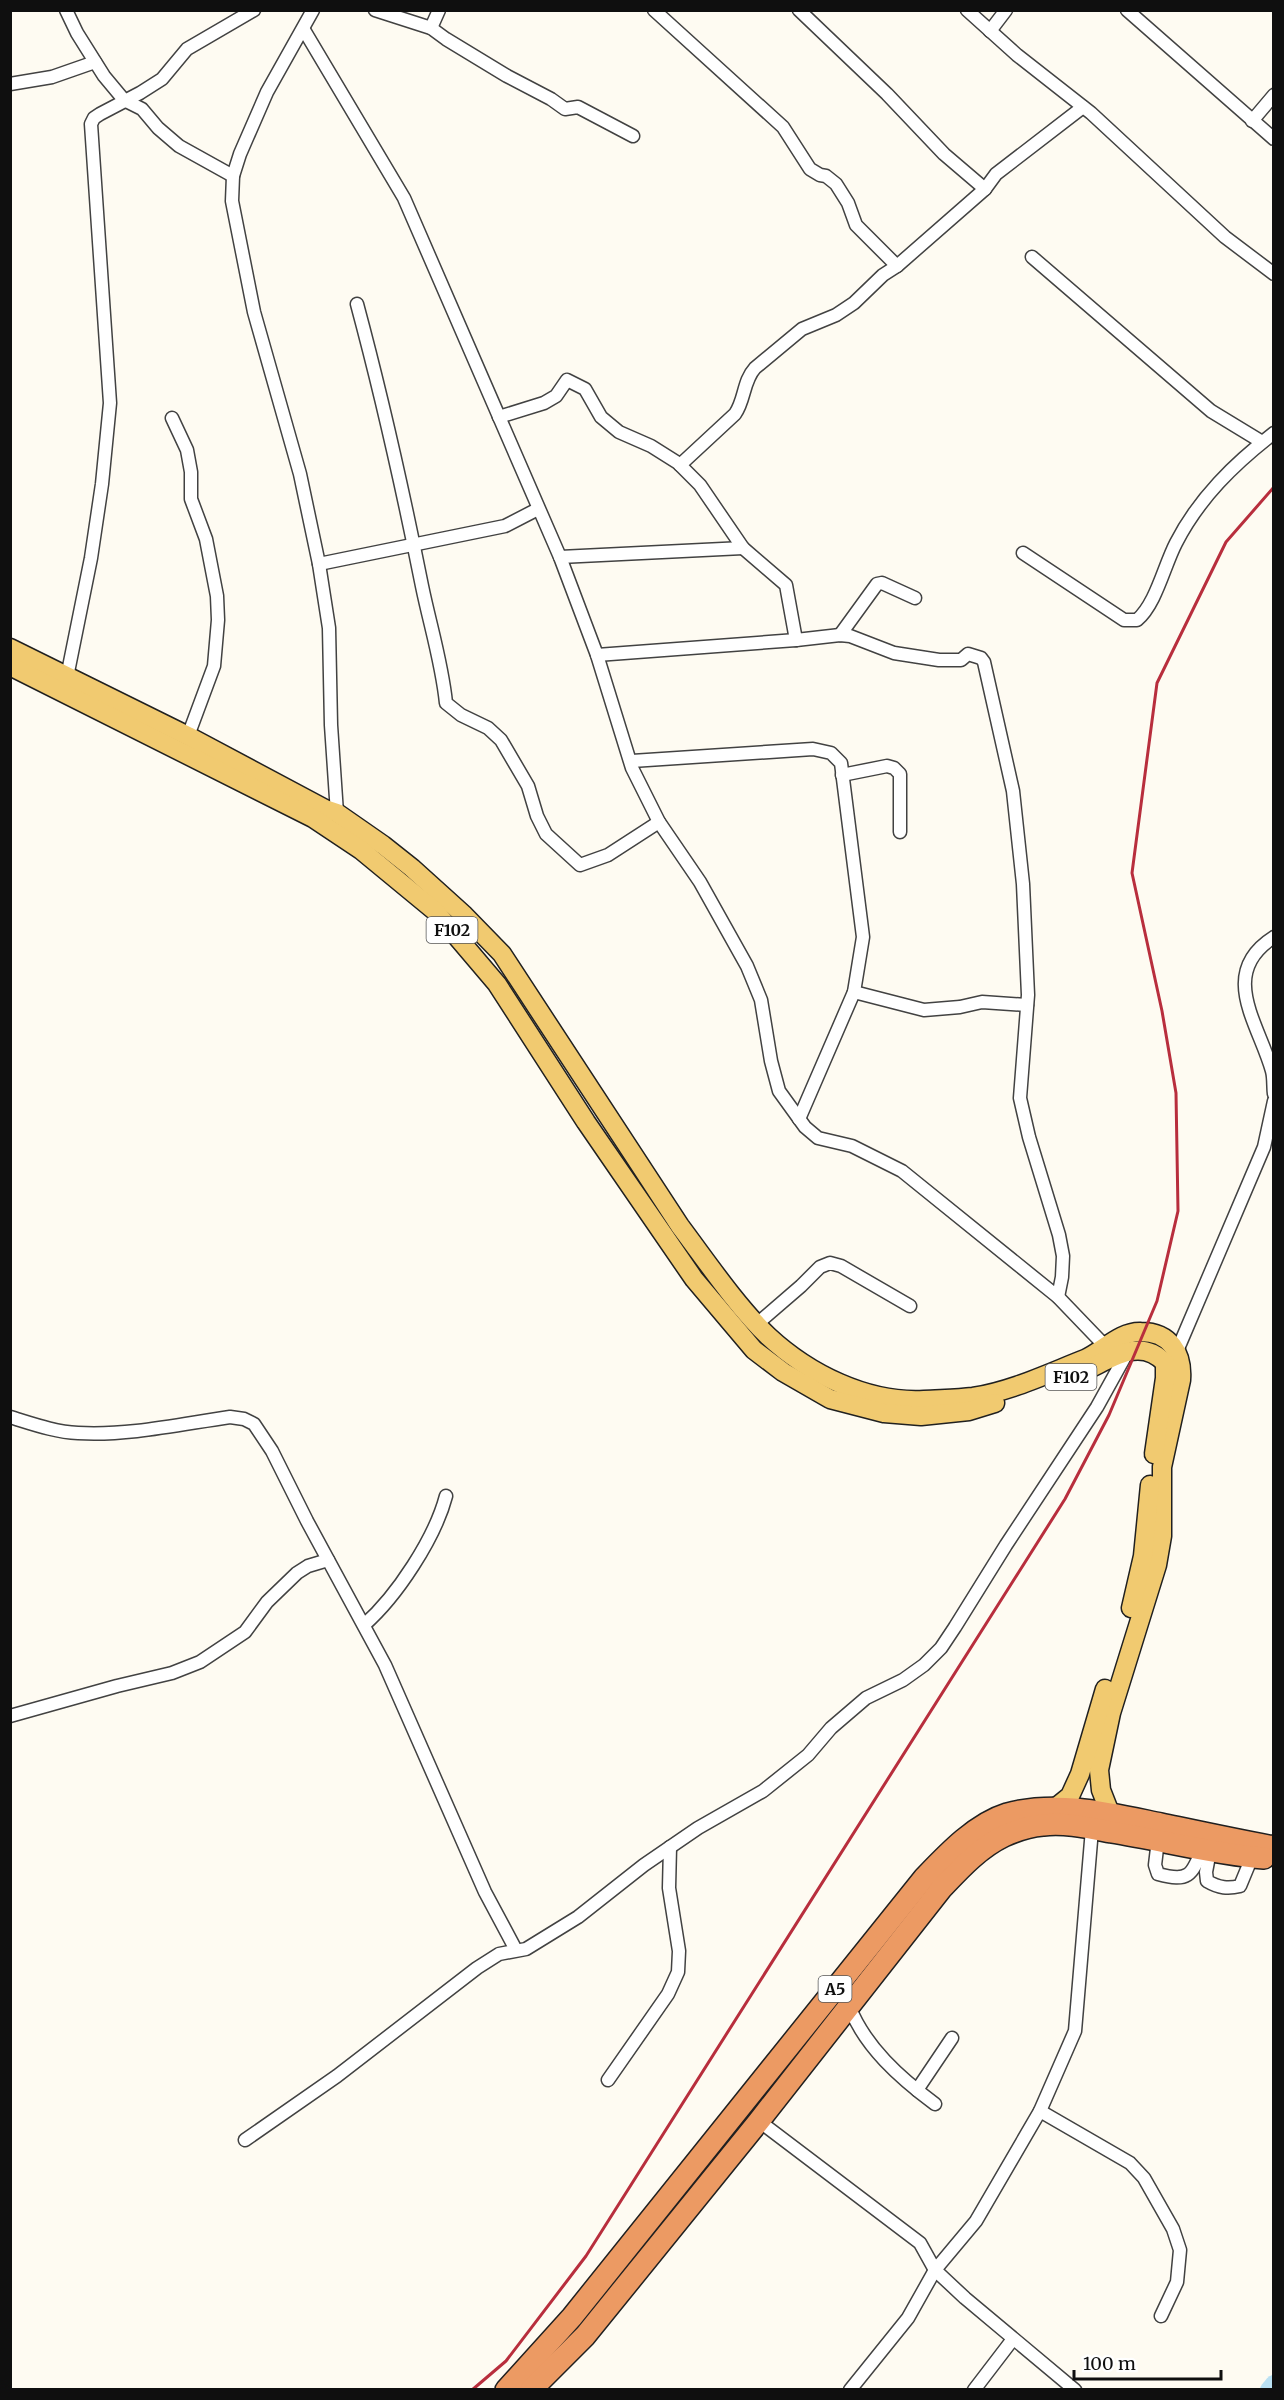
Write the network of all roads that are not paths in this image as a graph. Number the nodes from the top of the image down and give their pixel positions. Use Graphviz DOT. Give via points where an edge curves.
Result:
graph roads {
  1 [pos="66,10"];
  2 [pos="254,10"];
  3 [pos="313,10"];
  4 [pos="375,10"];
  5 [pos="439,10"];
  6 [pos="654,10"];
  7 [pos="799,10"];
  8 [pos="967,10"];
  9 [pos="1006,10"];
  10 [pos="1127,10"];
  11 [pos="431,28"];
  12 [pos="304,30"];
  13 [pos="990,31"];
  14 [pos="95,62"];
  15 [pos="10,84"];
  16 [pos="1274,95"];
  17 [pos="123,100"];
  18 [pos="1083,107"];
  19 [pos="1252,121"];
  20 [pos="633,136"];
  21 [pos="1274,139"];
  22 [pos="233,176"];
  23 [pos="985,189"];
  24 [pos="1032,257"];
  25 [pos="897,266"];
  26 [pos="1272,270"];
  27 [pos="357,304"];
  28 [pos="499,417"];
  29 [pos="172,418"];
  30 [pos="1274,434"];
  31 [pos="1262,442"];
  32 [pos="680,465"];
  33 [pos="538,509"];
  34 [pos="414,544"];
  35 [pos="743,548"];
  36 [pos="1023,553"];
  37 [pos="560,557"];
  38 [pos="319,564"];
  39 [pos="915,598"];
  40 [pos="840,635"];
  41 [pos="796,640"];
  42 [pos="10,648"];
  43 [pos="597,655"];
  44 [pos="10,666"];
  45 [pos="67,677"];
  46 [pos="188,736"];
  47 [pos="632,761"];
  48 [pos="842,775"];
  49 [pos="337,813"];
  50 [pos="659,822"];
  51 [pos="900,832"];
  52 [pos="1274,937"];
  53 [pos="854,992"];
  54 [pos="1027,1005"];
  55 [pos="1274,1094"];
  56 [pos="1274,1101"];
  57 [pos="799,1119"];
  58 [pos="1058,1297"];
  59 [pos="910,1306"];
  60 [pos="763,1330"];
  61 [pos="1106,1347"];
  62 [pos="754,1350"];
  63 [pos="1128,1351"];
  64 [pos="1177,1351"];
  65 [pos="10,1417"];
  66 [pos="446,1496"];
  67 [pos="328,1560"];
  68 [pos="364,1625"];
  69 [pos="10,1716"];
  70 [pos="1054,1809"];
  71 [pos="1110,1814"];
  72 [pos="1092,1829"];
  73 [pos="1158,1840"];
  74 [pos="670,1847"];
  75 [pos="1274,1847"];
  76 [pos="1206,1850"];
  77 [pos="1252,1857"];
  78 [pos="1274,1859"];
  79 [pos="883,1929"];
  80 [pos="901,1941"];
  81 [pos="516,1950"];
  82 [pos="849,2006"];
  83 [pos="952,2038"];
  84 [pos="608,2080"];
  85 [pos="917,2090"];
  86 [pos="935,2104"];
  87 [pos="1040,2111"];
  88 [pos="759,2121"];
  89 [pos="245,2140"];
  90 [pos="935,2270"];
  91 [pos="1161,2316"];
  92 [pos="1013,2339"];
  93 [pos="506,2390"];
  94 [pos="531,2390"];
  95 [pos="850,2390"];
  96 [pos="974,2390"];
  97 [pos="1075,2390"];
  1 -- 14 [label="street"];
  2 -- 17 [label="street" via="187,49 162,79"];
  3 -- 12 [label="street"];
  4 -- 11 [label="street"];
  5 -- 11 [label="street"];
  6 -- 25 [label="street" via="783,127 810,170 836,184 856,225"];
  7 -- 23 [label="street" via="944,154"];
  8 -- 13 [label="street"];
  9 -- 13 [label="street"];
  10 -- 19 [label="street"];
  11 -- 20 [label="street" via="565,109 578,107"];
  12 -- 22 [label="street" via="267,92"];
  12 -- 28 [label="street" via="404,198"];
  13 -- 18 [label="street"];
  14 -- 15 [label="street" via="52,77"];
  14 -- 17 [label="street"];
  16 -- 19 [label="street"];
  17 -- 22 [label="street" via="149,115 179,146"];
  17 -- 45 [label="street" via="94,118 92,124 110,403 91,558"];
  18 -- 23 [label="street" via="996,174"];
  18 -- 26 [label="street" via="1225,237"];
  19 -- 21 [label="street"];
  22 -- 38 [label="street" via="232,201 254,312 300,474"];
  23 -- 25 [label="street"];
  24 -- 31 [label="street" via="1211,411"];
  25 -- 32 [label="street" via="854,303 802,329 754,368 742,405"];
  27 -- 34 [label="street"];
  28 -- 32 [label="street" via="544,403 556,396 567,380 585,389 601,417 619,432"];
  28 -- 33 [label="street"];
  29 -- 46 [label="street" via="187,450 191,499 206,539 217,596 214,666"];
  30 -- 31 [label="street"];
  31 -- 36 [label="street" via="1196,508 1176,543 1150,606 1137,620 1124,620"];
  32 -- 35 [label="street" via="700,485"];
  33 -- 34 [label="street" via="504,526"];
  33 -- 37 [label="street"];
  34 -- 38 [label="street"];
  34 -- 50 [label="street" via="444,677 446,703 501,740 528,786 546,834 580,865 608,855"];
  35 -- 37 [label="street"];
  35 -- 41 [label="street" via="786,585"];
  37 -- 43 [label="street"];
  38 -- 49 [label="street" via="329,628"];
  39 -- 40 [label="street" via="877,584"];
  40 -- 41 [label="street"];
  40 -- 54 [label="street" via="894,653 939,660 961,660 968,654 984,662 1013,791 1027,932"];
  41 -- 43 [label="street"];
  42 -- 45 [label="main road, F102"];
  43 -- 47 [label="street"];
  44 -- 62 [label="main road, F102" via="312,818 361,850 435,911 497,984 694,1279"];
  45 -- 46 [label="main road, F102"];
  46 -- 49 [label="main road, F102"];
  47 -- 48 [label="street" via="813,749 831,753 840,763"];
  47 -- 50 [label="street"];
  48 -- 51 [label="street" via="888,766 900,774"];
  48 -- 53 [label="street" via="863,937"];
  49 -- 60 [label="main road, F102" via="412,868 502,954 680,1226"];
  50 -- 57 [label="street" via="700,882 747,966 761,1000 779,1091"];
  52 -- 55 [label="street" via="1256,951 1246,967 1245,987 1248,1009 1273,1073"];
  53 -- 54 [label="street" via="924,1010 982,1002"];
  53 -- 57 [label="street"];
  54 -- 58 [label="street" via="1020,1098 1059,1235 1063,1256"];
  56 -- 64 [label="street" via="1264,1147"];
  57 -- 58 [label="street" via="818,1138 852,1146 902,1171"];
  58 -- 61 [label="street"];
  59 -- 60 [label="street" via="830,1263 819,1267"];
  60 -- 61 [label="main road, F102" via="815,1371 837,1382 887,1398 921,1400 974,1397 1035,1379"];
  60 -- 62 [label="main road"];
  61 -- 64 [label="main road, F102" via="1134,1332 1144,1332 1166,1338"];
  62 -- 63 [label="main road, F102" via="804,1386 830,1399 884,1413 921,1416 969,1411 1038,1390"];
  63 -- 70 [label="main road" via="1144,1350 1157,1356 1166,1370 1143,1556 1135,1596 1080,1774 1070,1796"];
  63 -- 74 [label="street" via="1097,1407 941,1648 903,1680 866,1698 831,1728 808,1755 763,1791"];
  64 -- 71 [label="main road" via="1181,1370 1161,1467 1162,1536 1157,1564 1111,1713 1099,1770"];
  65 -- 67 [label="street" via="47,1429 93,1433 244,1419 264,1437"];
  66 -- 68 [label="street" via="413,1564 381,1610"];
  67 -- 68 [label="street"];
  67 -- 69 [label="street" via="297,1573 244,1632 200,1662"];
  68 -- 81 [label="street" via="484,1892"];
  70 -- 71 [label="highway, A5"];
  70 -- 79 [label="highway, A5" via="1006,1815 987,1823 939,1863"];
  71 -- 75 [label="highway, A5"];
  72 -- 73 [label="highway, A5"];
  72 -- 80 [label="highway, A5" via="1043,1825 989,1844 941,1889"];
  72 -- 87 [label="street" via="1075,2031"];
  73 -- 76 [label="highway, A5"];
  73 -- 76 [label="street" via="1158,1874 1172,1878 1185,1878 1194,1871"];
  74 -- 81 [label="street" via="578,1917 526,1949"];
  74 -- 84 [label="street" via="669,1888 679,1951 678,1972 668,1994"];
  76 -- 77 [label="highway, A5"];
  76 -- 77 [label="street" via="1207,1881 1229,1889 1240,1886"];
  77 -- 78 [label="highway, A5"];
  79 -- 80 [label="highway"];
  79 -- 93 [label="highway, A5" via="572,2317"];
  80 -- 82 [label="highway, A5"];
  81 -- 89 [label="street" via="499,1954 477,1968 337,2076"];
  82 -- 85 [label="street" via="857,2026 879,2054"];
  82 -- 88 [label="highway, A5"];
  83 -- 85 [label="street"];
  85 -- 86 [label="street"];
  87 -- 90 [label="street" via="976,2221"];
  87 -- 91 [label="street" via="1130,2163 1144,2178 1173,2229 1180,2250 1177,2282"];
  88 -- 90 [label="street" via="920,2243"];
  88 -- 94 [label="highway, A5" via="585,2336"];
  90 -- 92 [label="street"];
  90 -- 95 [label="street" via="908,2318"];
  92 -- 96 [label="street"];
  92 -- 97 [label="street"];
}
